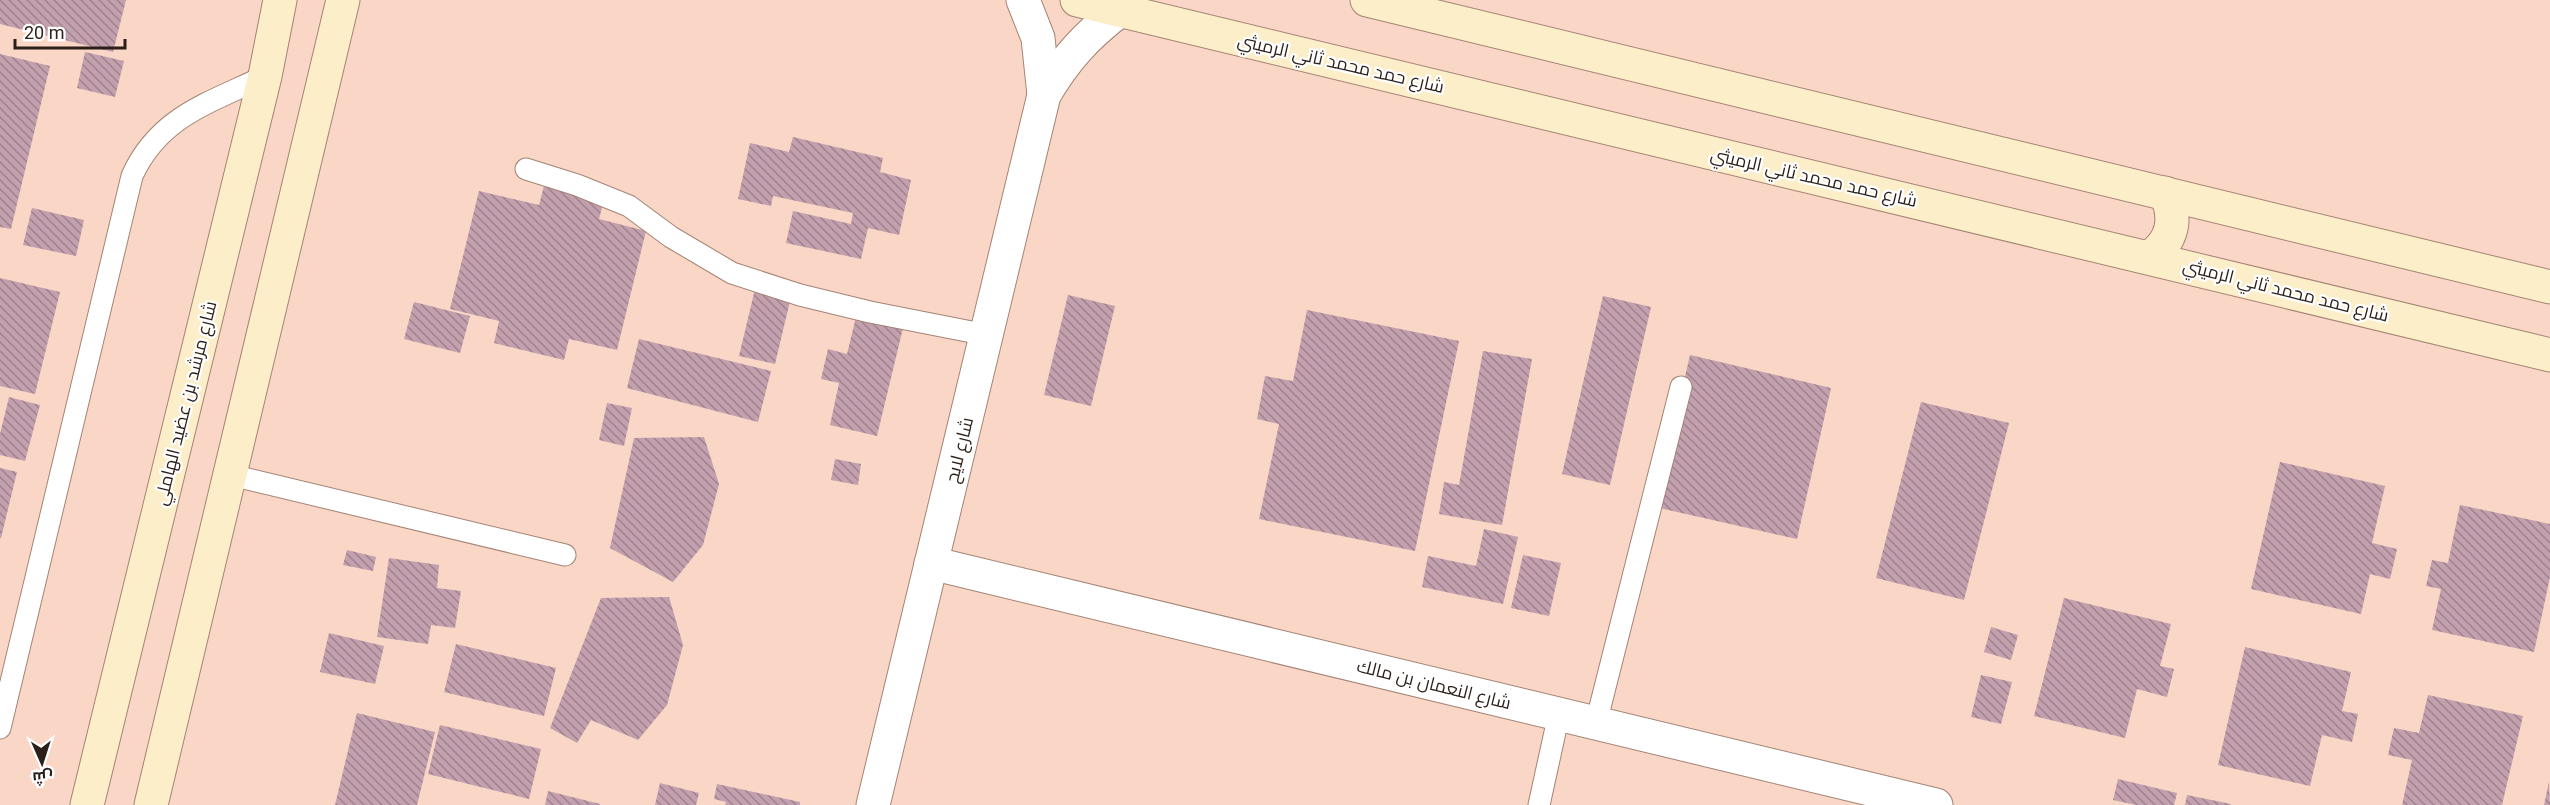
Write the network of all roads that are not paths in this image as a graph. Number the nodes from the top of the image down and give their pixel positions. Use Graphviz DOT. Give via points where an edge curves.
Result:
graph roads {
  1 [pos="280,0"];
  2 [pos="343,0"];
  3 [pos="1023,0"];
  4 [pos="1077,0"];
  5 [pos="1367,0"];
  6 [pos="1120,10"];
  7 [pos="265,76"];
  8 [pos="1044,95"];
  9 [pos="526,169"];
  10 [pos="2165,193"];
  11 [pos="2150,257"];
  12 [pos="2550,287"];
  13 [pos="987,334"];
  14 [pos="2550,354"];
  15 [pos="1681,387"];
  16 [pos="231,475"];
  17 [pos="565,555"];
  18 [pos="932,562"];
  19 [pos="1558,714"];
  20 [pos="1596,723"];
  21 [pos="0,728"];
  22 [pos="87,805"];
  23 [pos="150,805"];
  24 [pos="873,805"];
  25 [pos="1539,805"];
  26 [pos="1936,805"];
  1 -- 7 [label="street, شارع مرشد بن عضيد الهاملي"];
  2 -- 16 [label="street"];
  3 -- 8 [label="street, شارع لايح" via="1038,38"];
  4 -- 6 [label="street, شارع حمد محمد ثاني الرميثي"];
  5 -- 10 [label="street"];
  6 -- 8 [label="street, شارع لايح" via="1076,47"];
  6 -- 11 [label="street, شارع حمد محمد ثاني الرميثي"];
  7 -- 21 [label="lane" via="166,127 140,157 132,176"];
  7 -- 22 [label="street, شارع مرشد بن عضيد الهاملي"];
  8 -- 13 [label="street, شارع لايح"];
  9 -- 13 [label="lane" via="629,206 671,237 732,273 870,312"];
  10 -- 11 [label="street" via="2171,204 2172,229 2160,250"];
  10 -- 12 [label="street"];
  11 -- 14 [label="street, شارع حمد محمد ثاني الرميثي"];
  13 -- 18 [label="street, شارع لايح"];
  15 -- 20 [label="lane"];
  16 -- 17 [label="lane"];
  16 -- 23 [label="street"];
  18 -- 19 [label="street, شارع النعمان بن مالك"];
  18 -- 24 [label="street, شارع لايح"];
  19 -- 20 [label="street, شارع النعمان بن مالك"];
  19 -- 25 [label="lane"];
  20 -- 26 [label="street, شارع النعمان بن مالك"];
}
